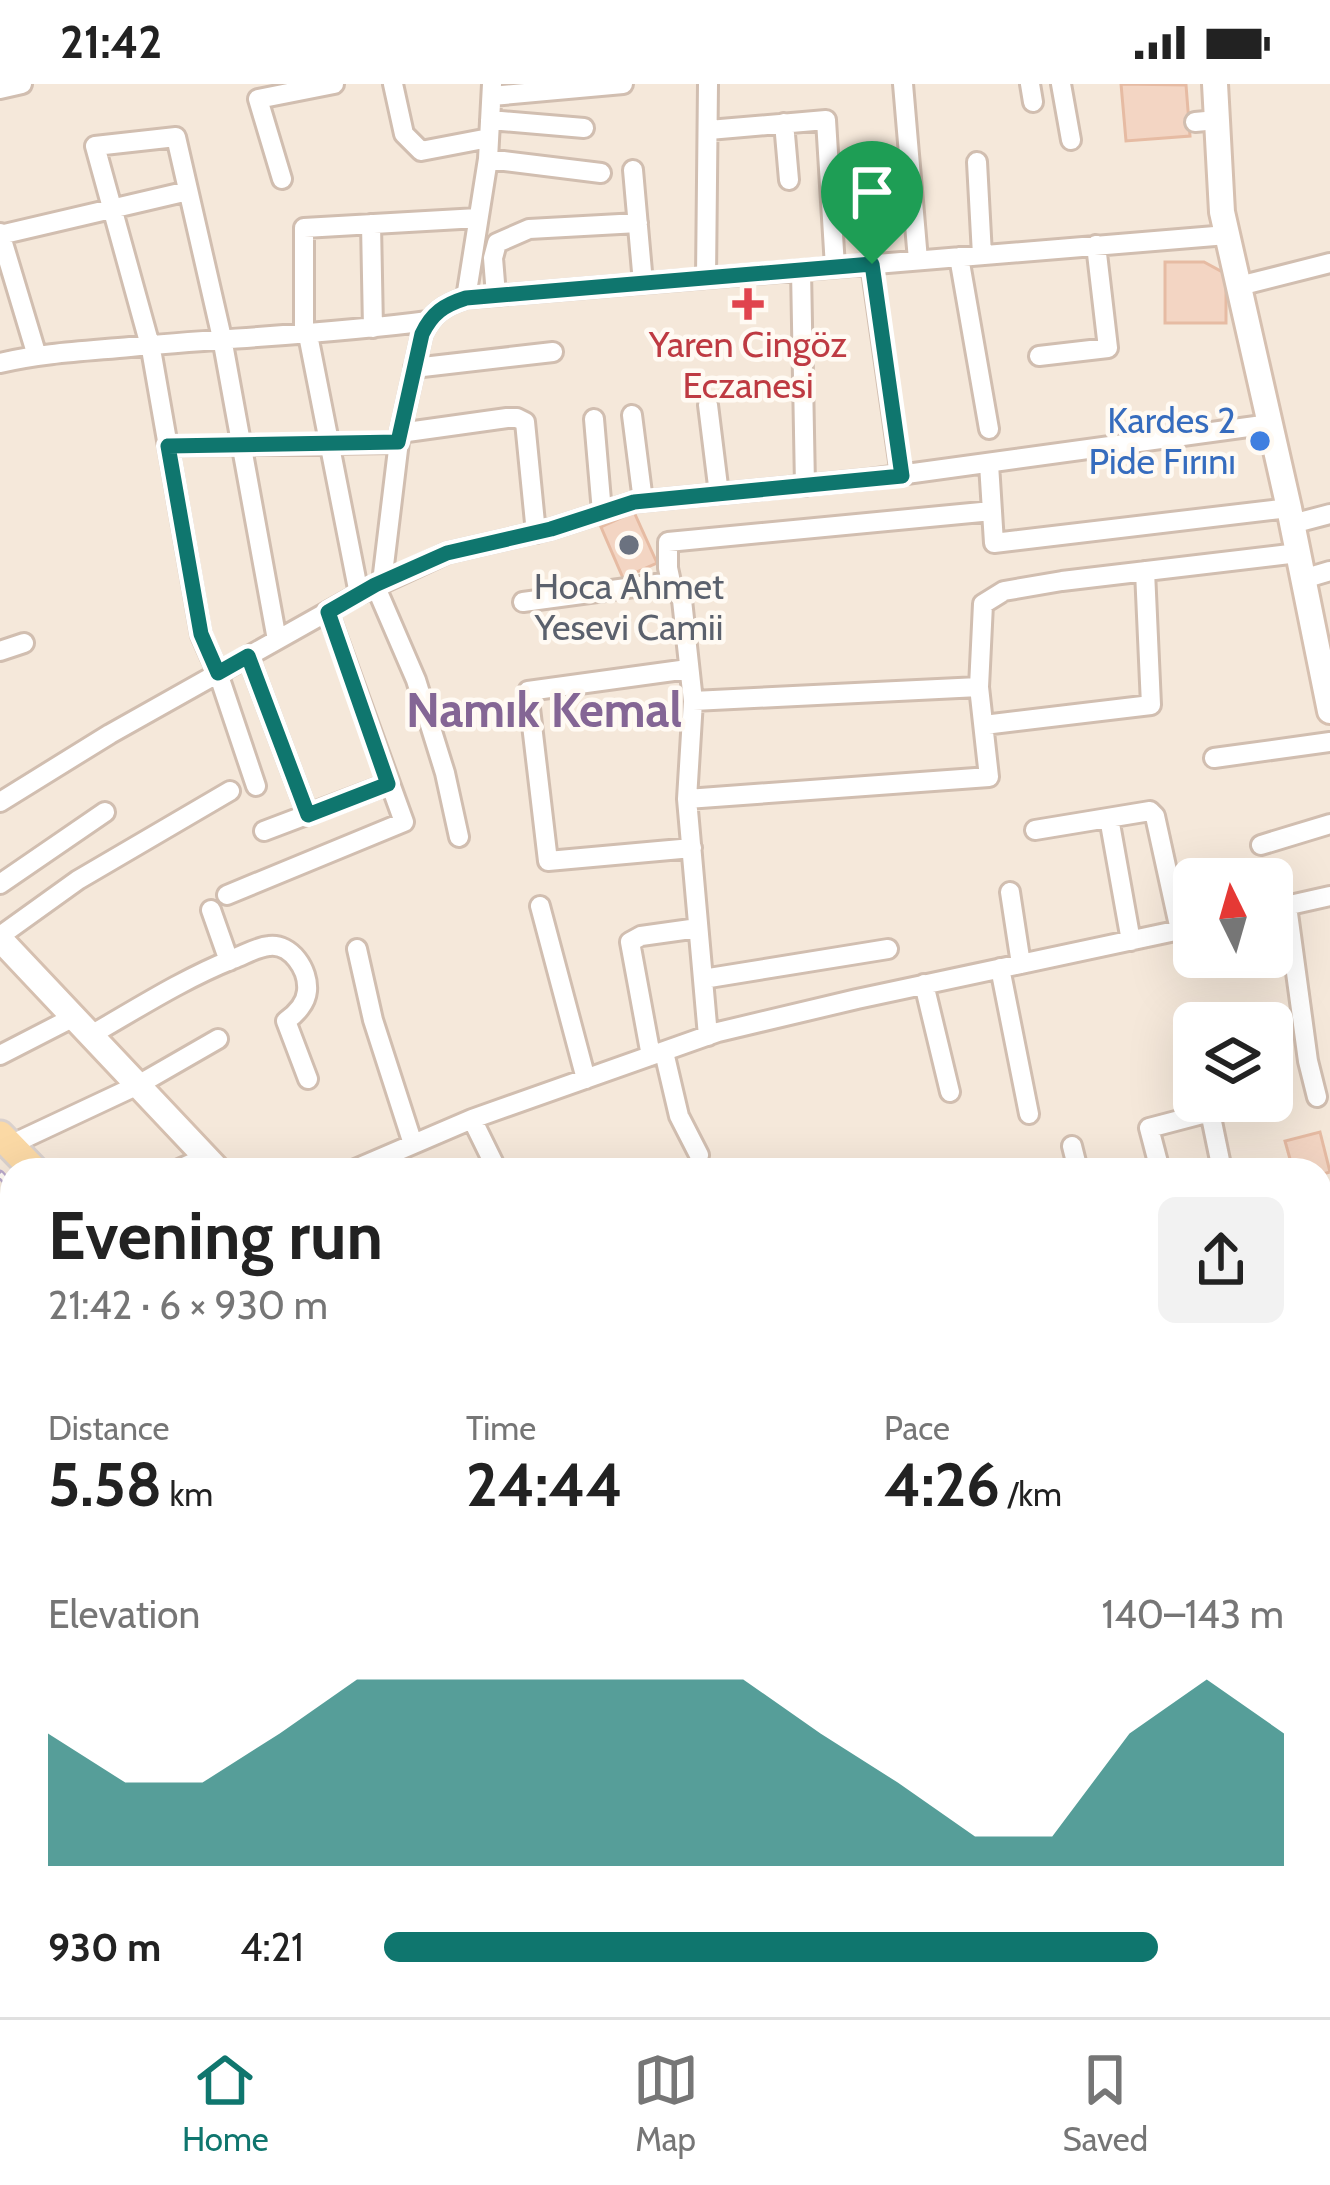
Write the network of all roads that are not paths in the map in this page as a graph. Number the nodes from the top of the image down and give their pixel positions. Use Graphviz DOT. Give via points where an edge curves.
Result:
graph roads {
  1 [pos="22,84"];
  2 [pos="334,84"];
  3 [pos="393,84"];
  4 [pos="623,84"];
  5 [pos="708,84"];
  6 [pos="903,84"];
  7 [pos="1060,84"];
  8 [pos="1215,84"];
  9 [pos="0,89"];
  10 [pos="267,90"];
  11 [pos="492,90"];
  12 [pos="784,123"];
  13 [pos="584,128"];
  14 [pos="490,129"];
  15 [pos="709,130"];
  16 [pos="1071,140"];
  17 [pos="488,159"];
  18 [pos="977,162"];
  19 [pos="633,170"];
  20 [pos="601,173"];
  21 [pos="283,179"];
  22 [pos="789,180"];
  23 [pos="188,190"];
  24 [pos="111,208"];
  25 [pos="478,218"];
  26 [pos="638,223"];
  27 [pos="371,224"];
  28 [pos="0,234"];
  29 [pos="1227,235"];
  30 [pos="1096,245"];
  31 [pos="982,255"];
  32 [pos="959,256"];
  33 [pos="918,260"];
  34 [pos="1330,262"];
  35 [pos="872,264"];
  36 [pos="836,267"];
  37 [pos="801,270"];
  38 [pos="706,278"];
  39 [pos="643,283"];
  40 [pos="1239,286"];
  41 [pos="496,295"];
  42 [pos="466,298"];
  43 [pos="428,321"];
  44 [pos="373,328"];
  45 [pos="306,335"];
  46 [pos="222,338"];
  47 [pos="149,345"];
  48 [pos="553,352"];
  49 [pos="37,356"];
  50 [pos="1040,356"];
  51 [pos="0,363"];
  52 [pos="414,368"];
  53 [pos="708,405"];
  54 [pos="632,415"];
  55 [pos="594,419"];
  56 [pos="1270,424"];
  57 [pos="989,429"];
  58 [pos="399,438"];
  59 [pos="328,443"];
  60 [pos="168,446"];
  61 [pos="243,446"];
  62 [pos="989,464"];
  63 [pos="902,476"];
  64 [pos="805,486"];
  65 [pos="719,494"];
  66 [pos="644,501"];
  67 [pos="992,511"];
  68 [pos="602,512"];
  69 [pos="1330,514"];
  70 [pos="1291,516"];
  71 [pos="536,532"];
  72 [pos="1300,566"];
  73 [pos="1330,571"];
  74 [pos="1144,572"];
  75 [pos="671,582"];
  76 [pos="372,587"];
  77 [pos="524,602"];
  78 [pos="328,612"];
  79 [pos="1321,626"];
  80 [pos="278,640"];
  81 [pos="24,643"];
  82 [pos="0,651"];
  83 [pos="248,656"];
  84 [pos="688,669"];
  85 [pos="218,673"];
  86 [pos="1326,677"];
  87 [pos="980,687"];
  88 [pos="693,701"];
  89 [pos="1330,711"];
  90 [pos="984,725"];
  91 [pos="1330,742"];
  92 [pos="1214,758"];
  93 [pos="388,784"];
  94 [pos="256,786"];
  95 [pos="230,791"];
  96 [pos="687,799"];
  97 [pos="0,802"];
  98 [pos="105,812"];
  99 [pos="308,815"];
  100 [pos="1109,818"];
  101 [pos="1330,824"];
  102 [pos="1035,830"];
  103 [pos="264,831"];
  104 [pos="459,837"];
  105 [pos="1261,844"];
  106 [pos="692,848"];
  107 [pos="1173,879"];
  108 [pos="0,884"];
  109 [pos="1010,892"];
  110 [pos="226,895"];
  111 [pos="1330,896"];
  112 [pos="1293,905"];
  113 [pos="540,906"];
  114 [pos="211,910"];
  115 [pos="698,928"];
  116 [pos="1173,931"];
  117 [pos="0,937"];
  118 [pos="1131,941"];
  119 [pos="357,949"];
  120 [pos="888,949"];
  121 [pos="229,961"];
  122 [pos="1021,964"];
  123 [pos="1000,968"];
  124 [pos="1293,978"];
  125 [pos="703,979"];
  126 [pos="924,984"];
  127 [pos="82,1026"];
  128 [pos="708,1036"];
  129 [pos="218,1039"];
  130 [pos="657,1054"];
  131 [pos="0,1055"];
  132 [pos="308,1079"];
  133 [pos="586,1079"];
  134 [pos="138,1085"];
  135 [pos="950,1092"];
  136 [pos="1317,1097"];
  137 [pos="1029,1114"];
  138 [pos="472,1119"];
  139 [pos="5,1140"];
  140 [pos="413,1144"];
  141 [pos="1072,1146"];
  142 [pos="698,1155"];
  143 [pos="207,1158"];
  144 [pos="381,1158"];
  145 [pos="491,1158"];
  146 [pos="1075,1158"];
  147 [pos="1157,1158"];
  148 [pos="1220,1158"];
  1 -- 9 [label="street"];
  2 -- 10 [label="street"];
  3 -- 14 [label="street" via="404,134 421,151"];
  4 -- 11 [label="street"];
  5 -- 15 [label="street"];
  6 -- 33 [label="street"];
  7 -- 16 [label="street"];
  8 -- 29 [label="street" via="1206,121"];
  10 -- 21 [label="street" via="258,99"];
  11 -- 14 [label="street"];
  12 -- 15 [label="street"];
  12 -- 22 [label="street"];
  12 -- 36 [label="street" via="826,120"];
  13 -- 14 [label="street"];
  14 -- 17 [label="street"];
  15 -- 38 [label="street"];
  17 -- 20 [label="street"];
  17 -- 25 [label="street"];
  18 -- 31 [label="street"];
  19 -- 26 [label="street"];
  23 -- 24 [label="street"];
  23 -- 24 [label="street" via="176,136 95,146"];
  23 -- 46 [label="street"];
  24 -- 28 [label="street"];
  24 -- 47 [label="street"];
  25 -- 27 [label="street"];
  25 -- 42 [label="street"];
  26 -- 39 [label="street"];
  26 -- 41 [label="street" via="529,230 497,243"];
  27 -- 44 [label="street"];
  27 -- 45 [label="street" via="304,228"];
  28 -- 49 [label="street"];
  29 -- 30 [label="street"];
  29 -- 40 [label="street"];
  30 -- 31 [label="street"];
  30 -- 50 [label="street" via="1108,348"];
  31 -- 32 [label="street"];
  32 -- 33 [label="street"];
  32 -- 57 [label="street"];
  33 -- 35 [label="street"];
  34 -- 40 [label="street"];
  35 -- 36 [label="street"];
  35 -- 63 [label="street"];
  36 -- 37 [label="street"];
  37 -- 38 [label="street"];
  37 -- 64 [label="street"];
  38 -- 39 [label="street"];
  39 -- 41 [label="street"];
  40 -- 56 [label="street"];
  41 -- 42 [label="street"];
  42 -- 43 [label="street"];
  43 -- 44 [label="street"];
  43 -- 52 [label="street"];
  44 -- 45 [label="street"];
  45 -- 46 [label="street"];
  45 -- 59 [label="street"];
  46 -- 47 [label="street"];
  46 -- 61 [label="street"];
  47 -- 49 [label="street"];
  47 -- 60 [label="street"];
  48 -- 52 [label="street"];
  49 -- 51 [label="street"];
  52 -- 58 [label="street"];
  53 -- 65 [label="street"];
  54 -- 66 [label="street"];
  55 -- 68 [label="street"];
  56 -- 62 [label="street"];
  56 -- 70 [label="street"];
  58 -- 59 [label="street"];
  58 -- 71 [label="street" via="507,418 525,422"];
  58 -- 76 [label="street"];
  59 -- 61 [label="street"];
  59 -- 76 [label="street"];
  60 -- 61 [label="street"];
  60 -- 85 [label="street" via="201,634"];
  61 -- 80 [label="street"];
  62 -- 63 [label="street"];
  62 -- 67 [label="street"];
  63 -- 64 [label="street"];
  64 -- 65 [label="street"];
  65 -- 66 [label="street"];
  66 -- 68 [label="street"];
  67 -- 70 [label="street" via="994,543"];
  67 -- 75 [label="street" via="668,542"];
  68 -- 71 [label="street"];
  69 -- 70 [label="street"];
  70 -- 72 [label="street"];
  71 -- 76 [label="street" via="447,553"];
  72 -- 73 [label="street"];
  72 -- 74 [label="street"];
  72 -- 79 [label="street"];
  74 -- 87 [label="street" via="990,597 983,604"];
  74 -- 90 [label="street" via="1151,705"];
  75 -- 77 [label="street"];
  75 -- 84 [label="street" via="682,600"];
  76 -- 78 [label="street"];
  76 -- 104 [label="street" via="416,680"];
  78 -- 80 [label="street"];
  78 -- 93 [label="street"];
  79 -- 86 [label="street"];
  80 -- 83 [label="street"];
  81 -- 82 [label="street"];
  83 -- 85 [label="street"];
  83 -- 99 [label="street"];
  84 -- 88 [label="street"];
  84 -- 106 [label="street" via="528,691 548,861"];
  85 -- 94 [label="street"];
  85 -- 97 [label="street"];
  86 -- 89 [label="street"];
  87 -- 88 [label="street"];
  87 -- 90 [label="street"];
  88 -- 96 [label="street"];
  90 -- 96 [label="street" via="989,777"];
  91 -- 92 [label="street"];
  93 -- 99 [label="street"];
  93 -- 110 [label="street" via="404,822"];
  95 -- 117 [label="street" via="78,880"];
  96 -- 106 [label="street"];
  98 -- 108 [label="street"];
  99 -- 103 [label="street"];
  100 -- 102 [label="street"];
  100 -- 107 [label="street" via="1150,811"];
  100 -- 118 [label="street"];
  101 -- 105 [label="street"];
  106 -- 115 [label="street"];
  109 -- 122 [label="street"];
  111 -- 112 [label="street"];
  113 -- 133 [label="street"];
  114 -- 121 [label="street"];
  115 -- 125 [label="street"];
  115 -- 130 [label="street" via="630,942"];
  116 -- 118 [label="street"];
  117 -- 127 [label="street"];
  118 -- 122 [label="street"];
  119 -- 140 [label="street"];
  120 -- 125 [label="street"];
  121 -- 127 [label="street"];
  121 -- 132 [label="street" via="269,945 295,955 307,993 286,1021"];
  122 -- 123 [label="street"];
  123 -- 126 [label="street"];
  123 -- 137 [label="street"];
  124 -- 136 [label="street"];
  125 -- 128 [label="street"];
  126 -- 128 [label="street"];
  126 -- 135 [label="street"];
  127 -- 131 [label="street"];
  127 -- 134 [label="street"];
  128 -- 130 [label="street"];
  129 -- 134 [label="street"];
  130 -- 133 [label="street"];
  130 -- 142 [label="street"];
  133 -- 138 [label="street"];
  134 -- 139 [label="street"];
  134 -- 143 [label="street"];
  138 -- 140 [label="street"];
  138 -- 145 [label="street"];
  140 -- 144 [label="street"];
  141 -- 146 [label="street"];
  147 -- 148 [label="street" via="1149,1128 1210,1112"];
}
